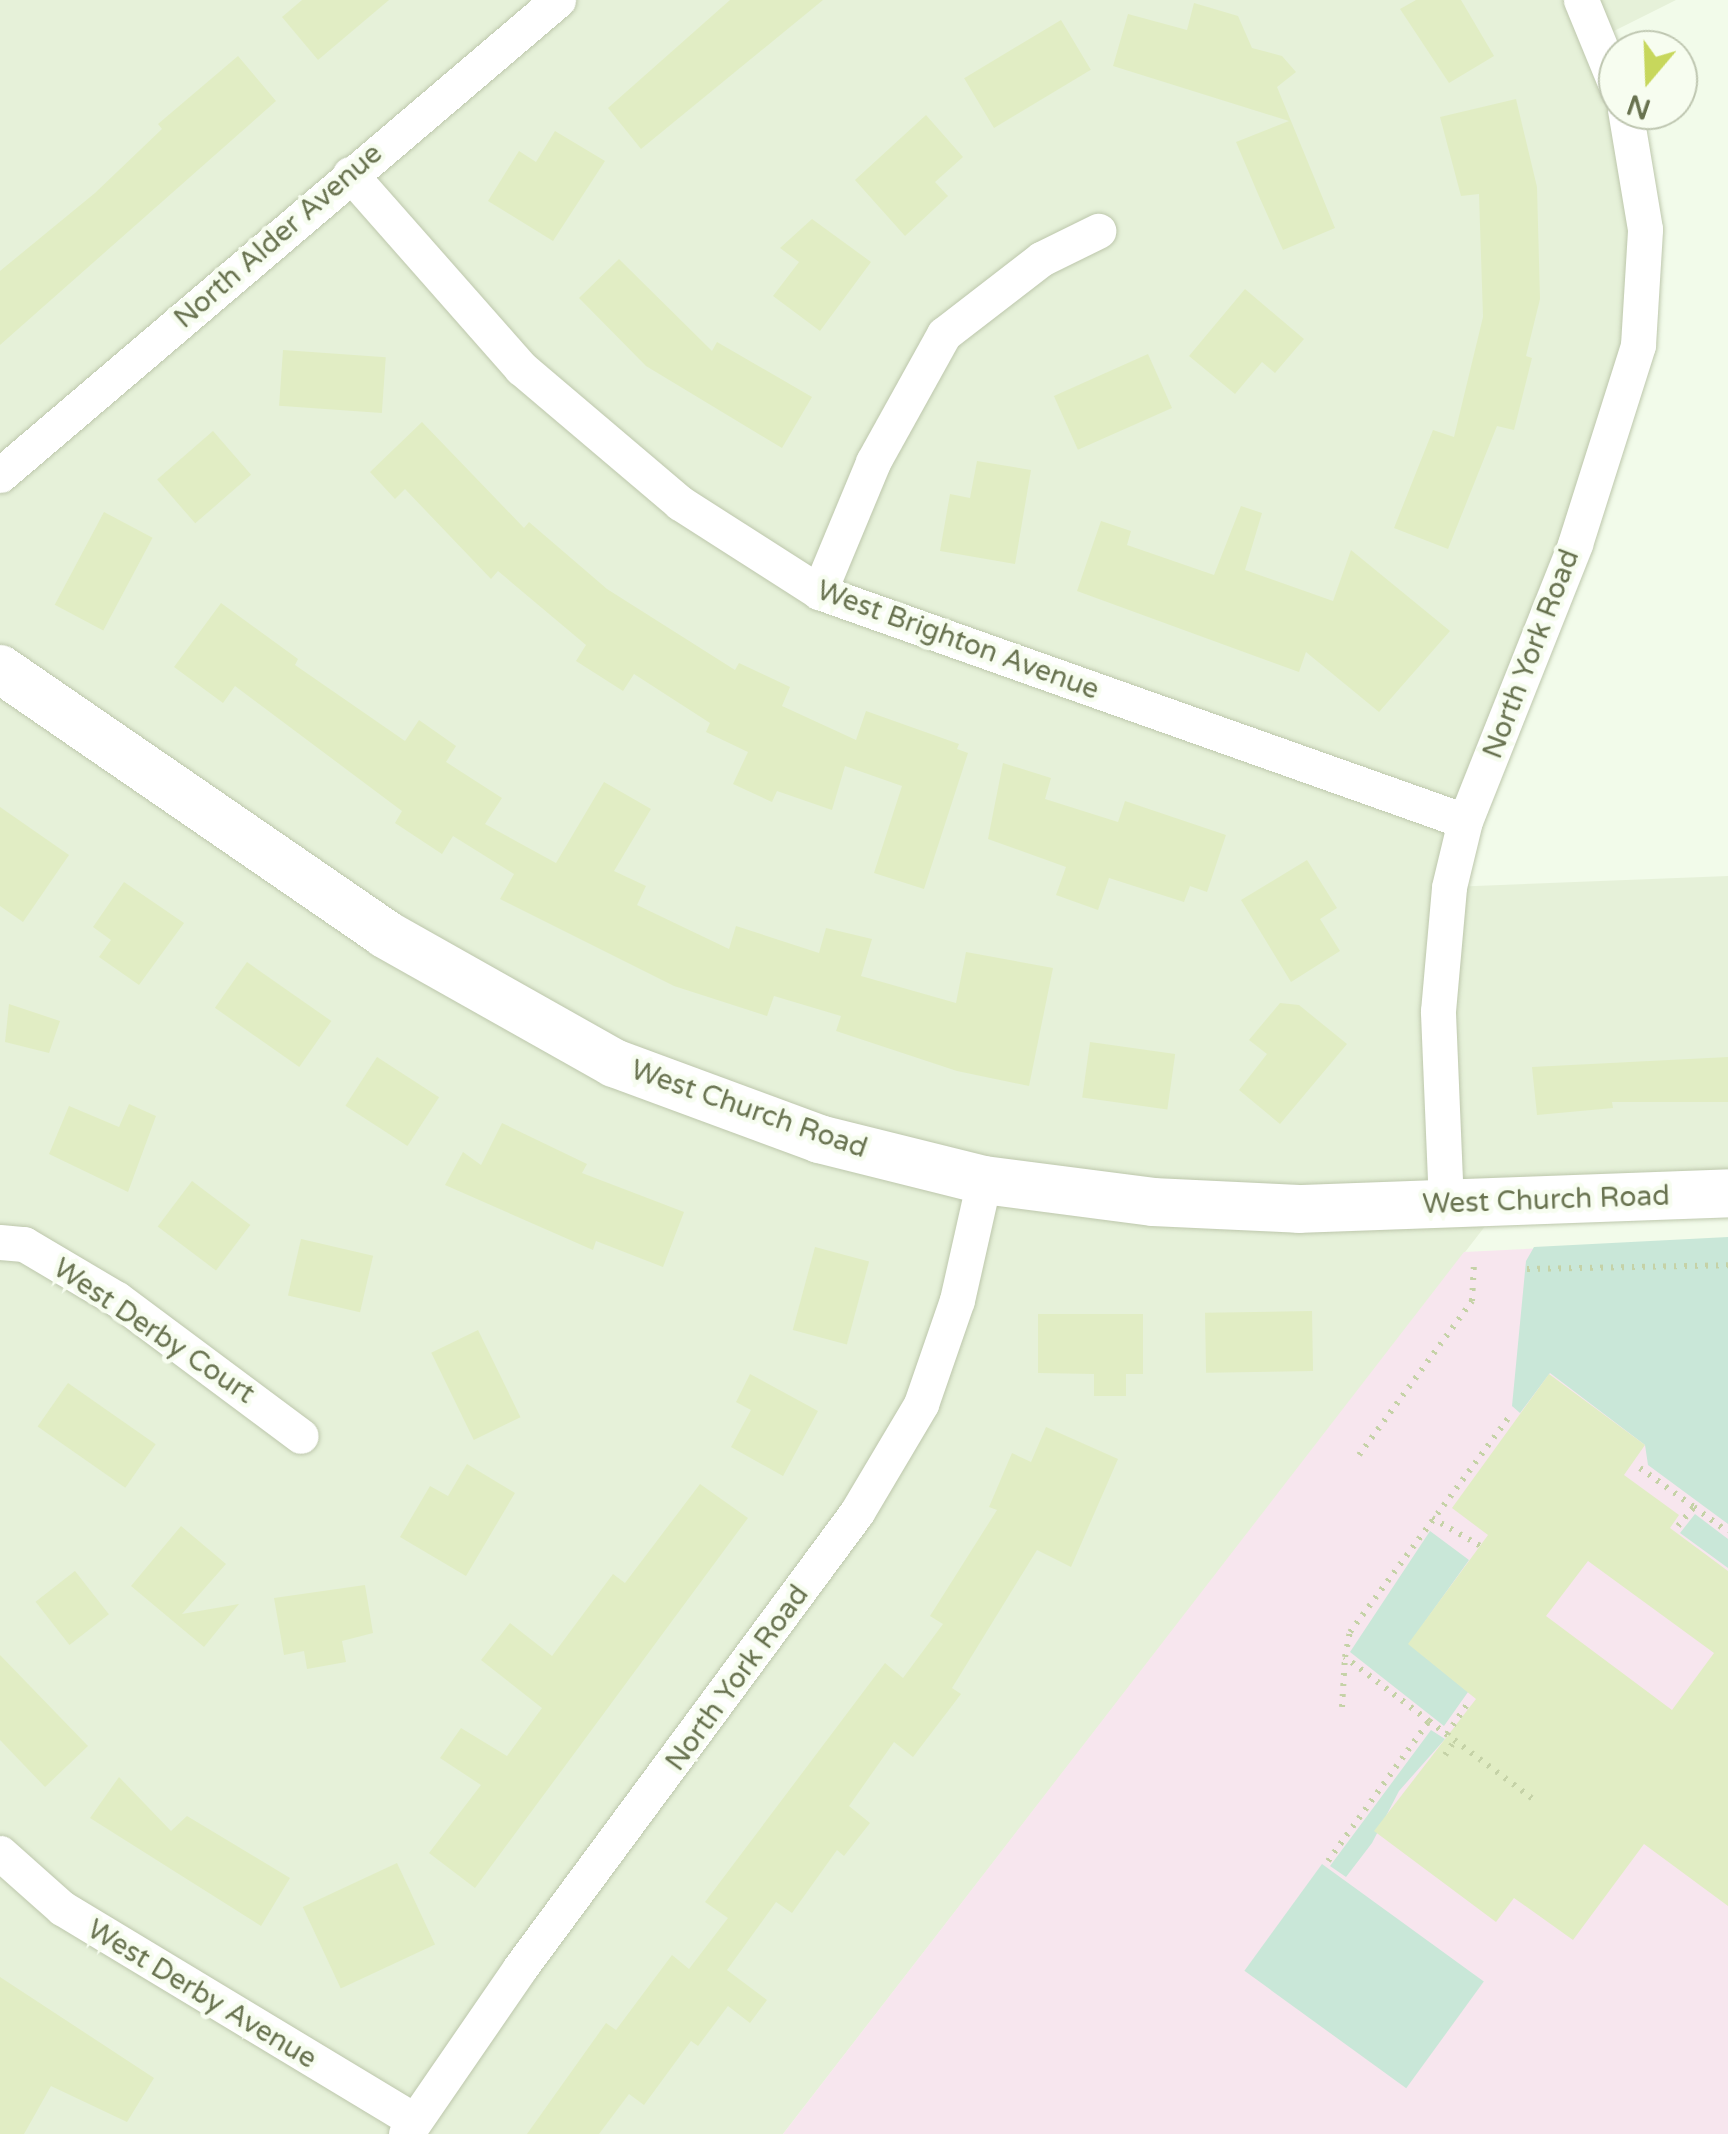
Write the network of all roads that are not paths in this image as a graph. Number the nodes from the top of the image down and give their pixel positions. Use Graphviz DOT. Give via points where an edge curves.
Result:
graph roads {
  1 [pos="558,0"];
  2 [pos="1581,0"];
  3 [pos="1598,41"];
  4 [pos="1628,130"];
  5 [pos="350,174"];
  6 [pos="1098,231"];
  7 [pos="0,474"];
  8 [pos="819,592"];
  9 [pos="0,669"];
  10 [pos="1465,821"];
  11 [pos="984,1180"];
  12 [pos="1728,1193"];
  13 [pos="1446,1204"];
  14 [pos="0,1242"];
  15 [pos="301,1436"];
  16 [pos="0,1853"];
  17 [pos="410,2127"];
  1 -- 5 [label="street, North Alder Avenue"];
  2 -- 3 [label="street"];
  4 -- 10 [label="street, North York Road" via="1645,229 1638,345 1574,544"];
  5 -- 7 [label="street, North Alder Avenue"];
  5 -- 8 [label="street, West Brighton Avenue" via="522,368 680,503"];
  6 -- 8 [label="street" via="1040,259 944,334 873,462"];
  8 -- 10 [label="street, West Brighton Avenue"];
  9 -- 11 [label="main road, West Church Road" via="385,934 614,1063 819,1138"];
  10 -- 13 [label="street, North York Road" via="1449,887 1438,1011"];
  11 -- 13 [label="main road, West Church Road" via="1171,1203 1299,1209"];
  11 -- 17 [label="street, North York Road" via="957,1300 921,1404 857,1512"];
  12 -- 13 [label="main road, West Church Road"];
  14 -- 15 [label="street, West Derby Court" via="24,1244 117,1298"];
  16 -- 17 [label="street, West Derby Avenue" via="62,1908"];
}
